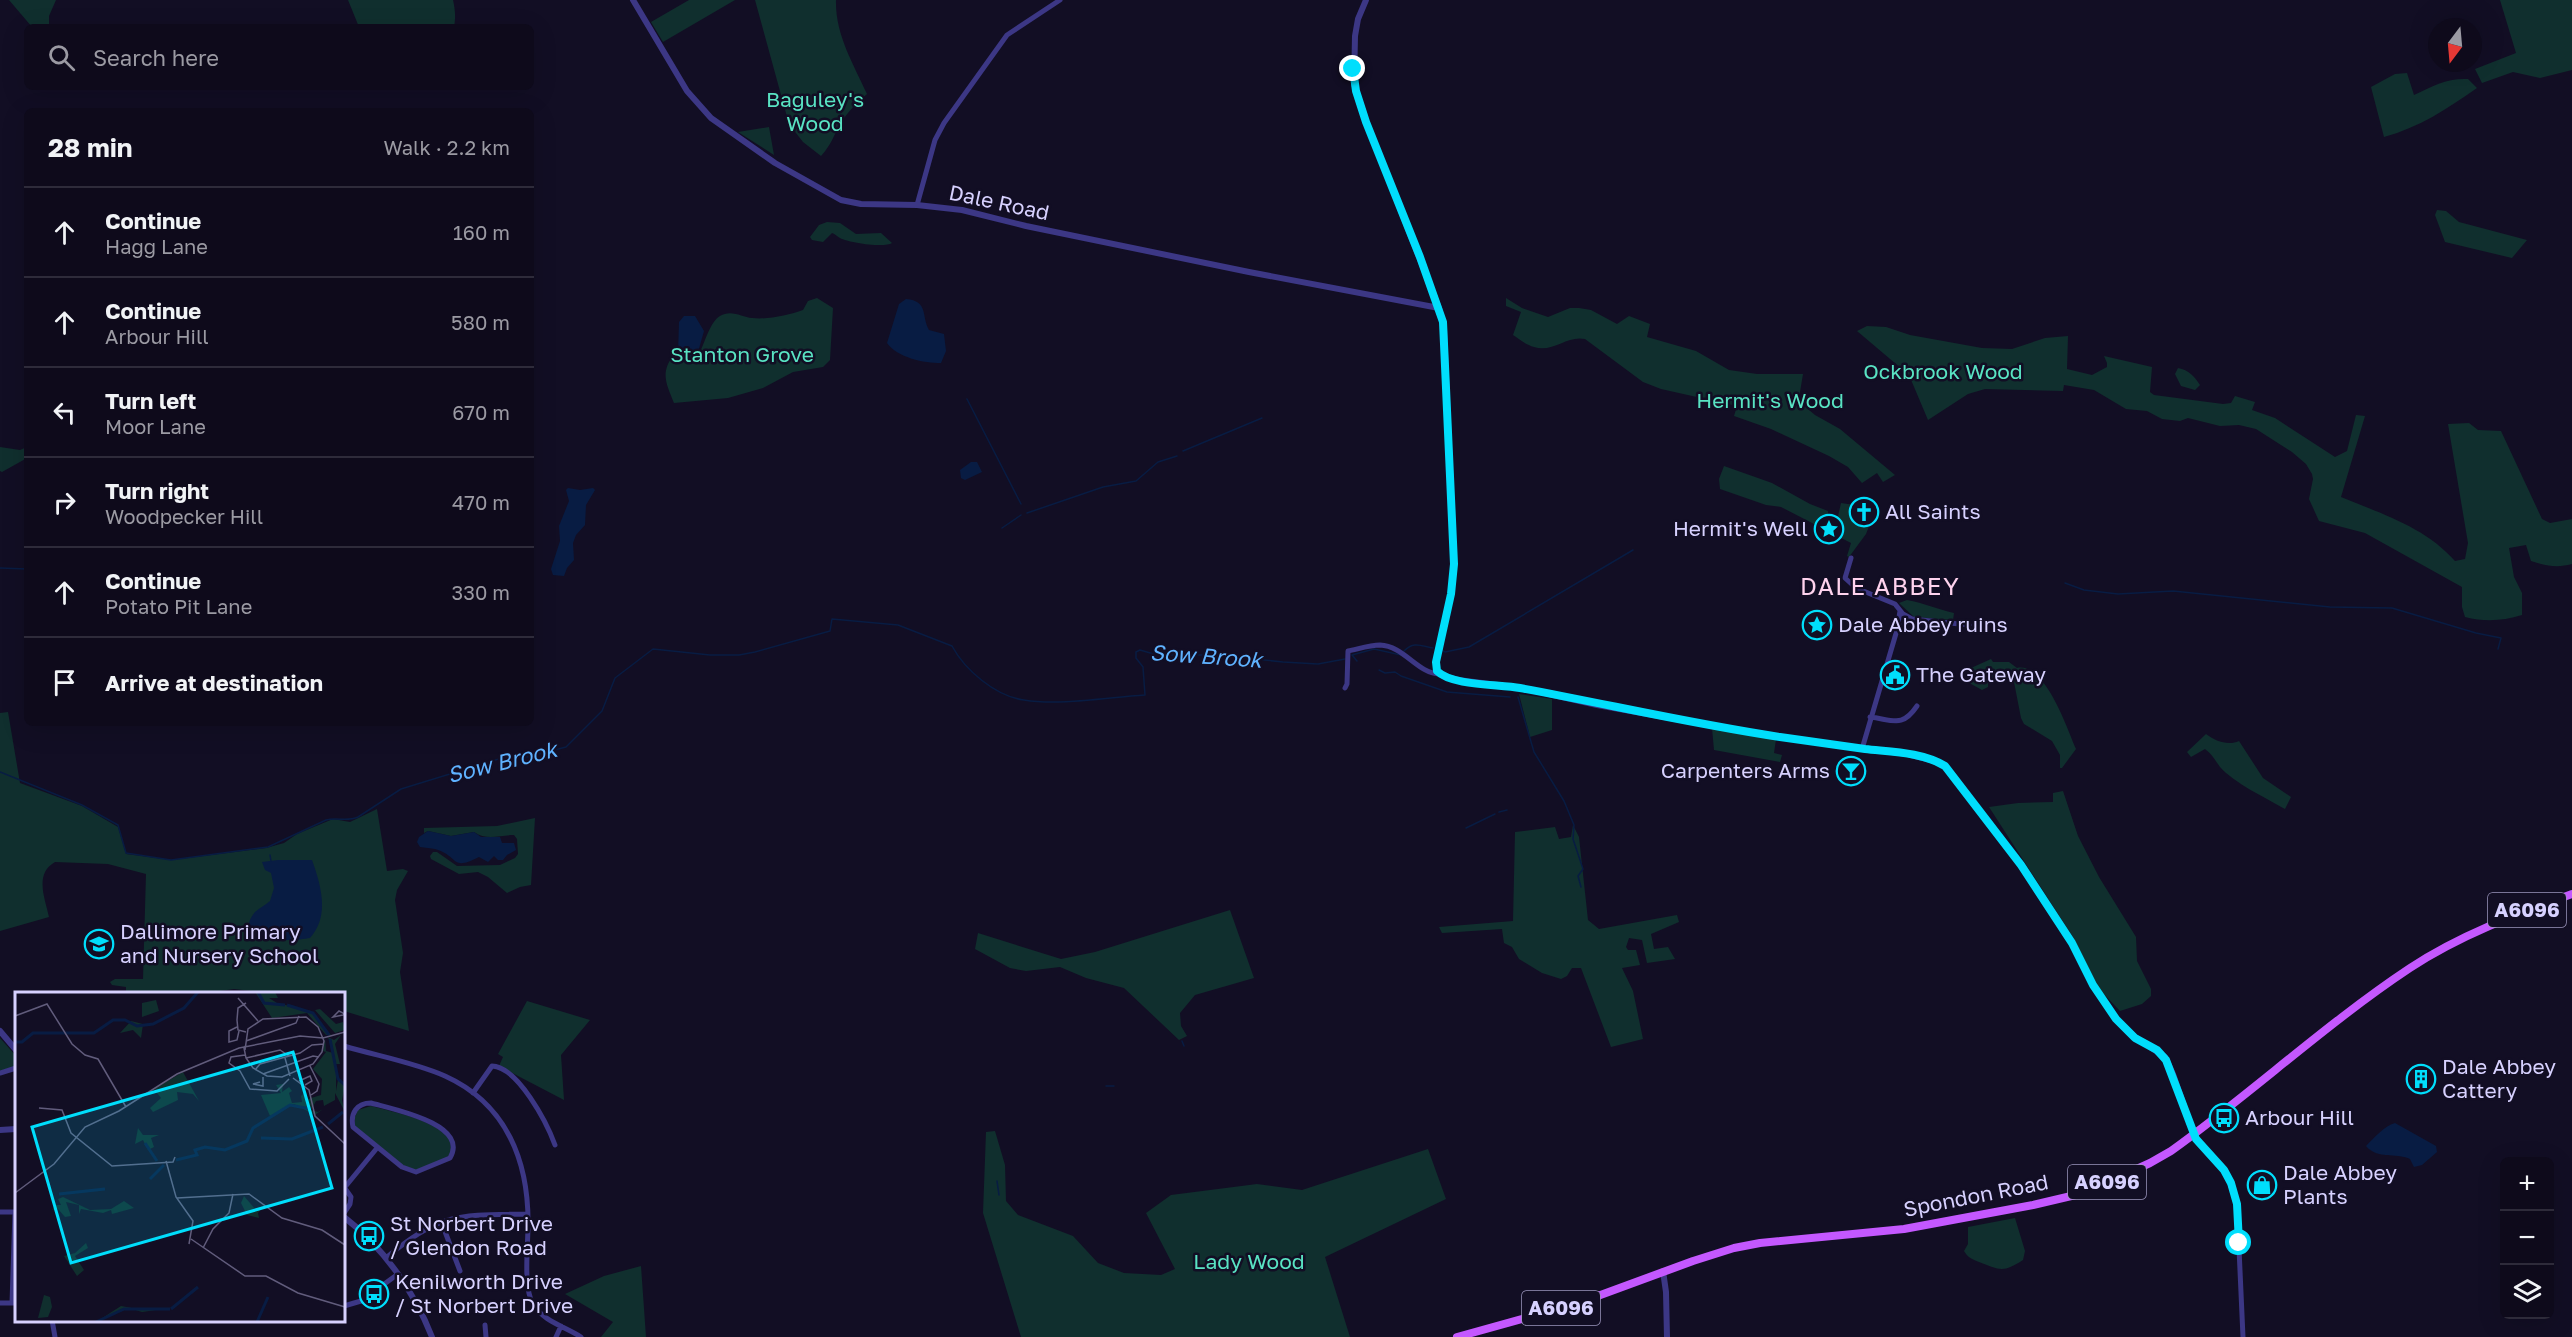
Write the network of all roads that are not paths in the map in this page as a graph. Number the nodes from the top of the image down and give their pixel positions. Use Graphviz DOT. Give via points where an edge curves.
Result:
graph roads {
  1 [pos="633,0"];
  2 [pos="1060,0"];
  3 [pos="1366,0"];
  4 [pos="917,205"];
  5 [pos="1439,308"];
  6 [pos="1851,558"];
  7 [pos="1900,611"];
  8 [pos="1912,619"];
  9 [pos="1969,625"];
  10 [pos="1897,630"];
  11 [pos="1439,674"];
  12 [pos="1345,688"];
  13 [pos="1917,706"];
  14 [pos="1870,717"];
  15 [pos="1862,748"];
  16 [pos="2572,894"];
  17 [pos="0,1031"];
  18 [pos="345,1046"];
  19 [pos="15,1049"];
  20 [pos="15,1068"];
  21 [pos="0,1072"];
  22 [pos="473,1093"];
  23 [pos="552,1118"];
  24 [pos="545,1121"];
  25 [pos="15,1129"];
  26 [pos="0,1130"];
  27 [pos="2194,1135"];
  28 [pos="555,1145"];
  29 [pos="377,1148"];
  30 [pos="345,1186"];
  31 [pos="345,1189"];
  32 [pos="345,1213"];
  33 [pos="528,1214"];
  34 [pos="345,1216"];
  35 [pos="441,1221"];
  36 [pos="15,1258"];
  37 [pos="386,1258"];
  38 [pos="460,1271"];
  39 [pos="1663,1271"];
  40 [pos="398,1274"];
  41 [pos="0,1303"];
  42 [pos="14,1303"];
  43 [pos="345,1306"];
  44 [pos="52,1322"];
  45 [pos="485,1325"];
  46 [pos="561,1326"];
  47 [pos="55,1337"];
  48 [pos="432,1337"];
  49 [pos="486,1337"];
  50 [pos="556,1337"];
  51 [pos="581,1337"];
  52 [pos="1457,1337"];
  53 [pos="1667,1337"];
  54 [pos="2243,1337"];
  1 -- 4 [label="street, Dale Road" via="687,91 724,129 841,200"];
  2 -- 4 [label="street" via="1007,35 944,123 935,140"];
  3 -- 5 [label="street" via="1354,45 1356,91"];
  4 -- 5 [label="street, Dale Road" via="968,211 1238,270"];
  5 -- 11 [label="street" via="1444,329 1454,564 1436,662"];
  6 -- 7 [label="street" via="1846,580 1895,604"];
  7 -- 8 [label="street"];
  7 -- 10 [label="street"];
  8 -- 9 [label="street"];
  8 -- 10 [label="street"];
  10 -- 14 [label="street"];
  11 -- 12 [label="street" via="1396,650 1373,646 1348,651"];
  11 -- 15 [label="street" via="1771,736"];
  13 -- 14 [label="street" via="1903,721"];
  14 -- 15 [label="street"];
  15 -- 27 [label="street" via="1931,760 1948,770 2021,865 2116,1019 2135,1038 2164,1057"];
  16 -- 27 [label="main road, Spondon Road / A6096" via="2483,929 2412,967 2341,1017"];
  17 -- 19 [label="street"];
  18 -- 22 [label="street" via="441,1074"];
  20 -- 21 [label="street"];
  22 -- 24 [label="street" via="495,1066 530,1096"];
  22 -- 33 [label="street" via="498,1118 516,1148 524,1175"];
  23 -- 24 [label="street"];
  24 -- 28 [label="street"];
  25 -- 26 [label="street"];
  27 -- 39 [label="main road, Spondon Road / A6096" via="2150,1163 2074,1195 1904,1229 1756,1244"];
  27 -- 54 [label="street" via="2227,1175 2237,1204"];
  29 -- 29 [label="street" via="352,1124 354,1113 364,1104 429,1122 448,1135 454,1147 448,1161 416,1172 402,1167"];
  29 -- 30 [label="street"];
  31 -- 32 [label="street" via="351,1200"];
  33 -- 35 [label="street" via="468,1215"];
  33 -- 46 [label="street" via="529,1296 541,1314"];
  34 -- 37 [label="street"];
  35 -- 37 [label="street" via="416,1234"];
  35 -- 38 [label="street"];
  36 -- 42 [label="street"];
  37 -- 40 [label="street"];
  39 -- 52 [label="main road, A6096" via="1576,1304"];
  39 -- 53 [label="street"];
  40 -- 43 [label="street" via="361,1300"];
  40 -- 48 [label="street"];
  41 -- 42 [label="street"];
  44 -- 47 [label="street"];
  45 -- 49 [label="street"];
  46 -- 50 [label="street"];
  46 -- 51 [label="street"];
}
